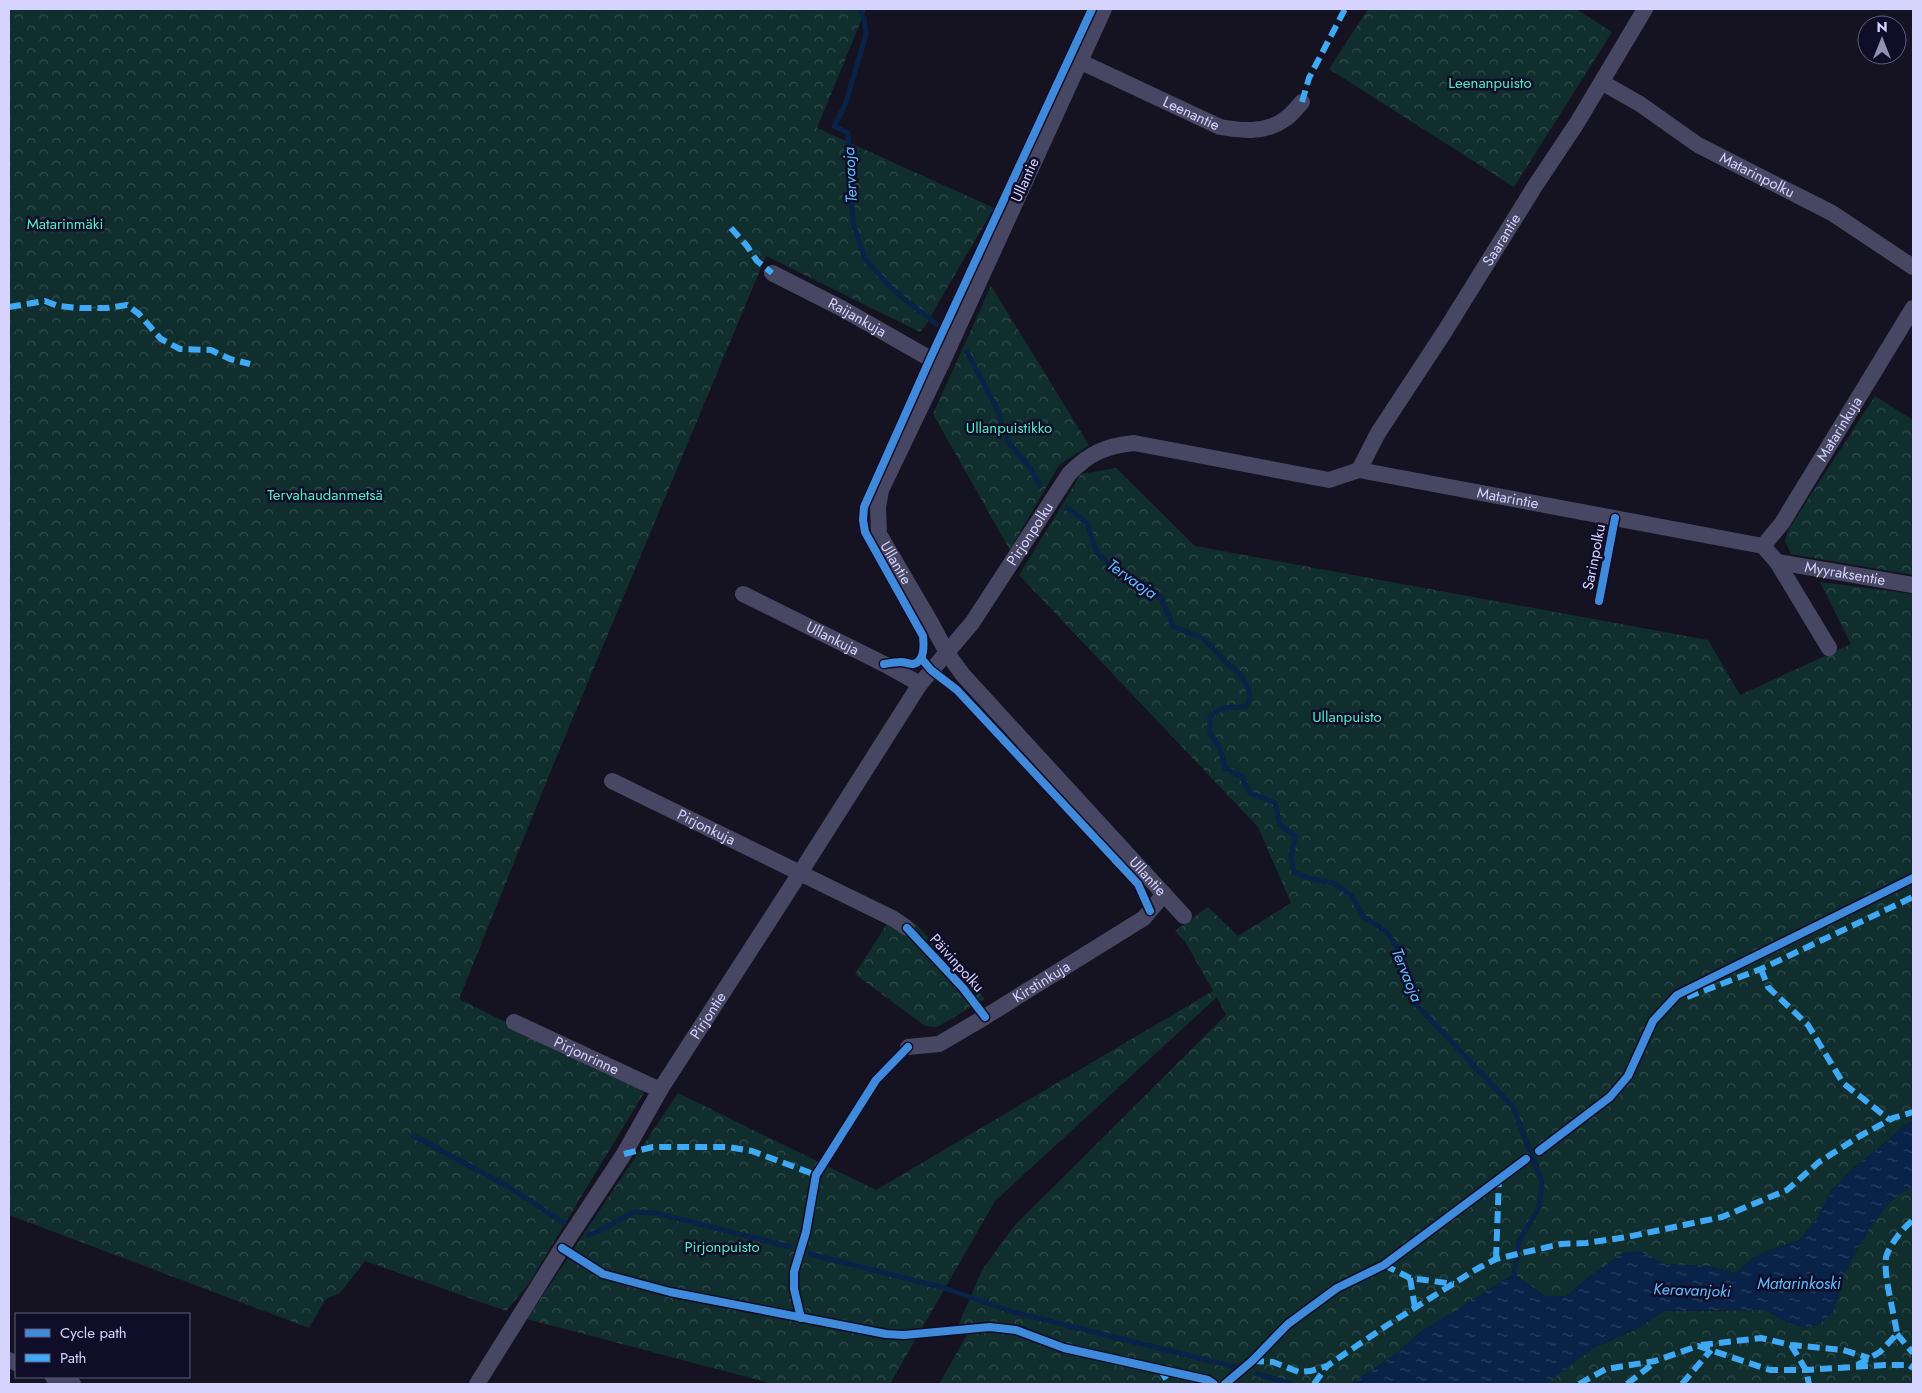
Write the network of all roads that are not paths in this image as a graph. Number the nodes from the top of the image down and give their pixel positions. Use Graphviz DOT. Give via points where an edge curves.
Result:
graph roads {
  1 [pos="1104,9"];
  2 [pos="1645,9"];
  3 [pos="1079,61"];
  4 [pos="1603,83"];
  5 [pos="1302,102"];
  6 [pos="1913,267"];
  7 [pos="772,273"];
  8 [pos="1913,308"];
  9 [pos="941,366"];
  10 [pos="1134,443"];
  11 [pos="1359,470"];
  12 [pos="1762,546"];
  13 [pos="1777,562"];
  14 [pos="1913,585"];
  15 [pos="743,594"];
  16 [pos="1829,648"];
  17 [pos="947,652"];
  18 [pos="920,684"];
  19 [pos="612,782"];
  20 [pos="800,873"];
  21 [pos="1164,894"];
  22 [pos="1184,916"];
  23 [pos="907,928"];
  24 [pos="514,1022"];
  25 [pos="908,1046"];
  26 [pos="660,1090"];
  27 [pos="56,1378"];
  28 [pos="73,1384"];
  29 [pos="477,1384"];
  1 -- 3 [label="street, Ullantie"];
  2 -- 4 [label="street, Saarantie"];
  3 -- 5 [label="street, Leenantie" via="1220,127 1240,131 1266,128 1285,119"];
  3 -- 9 [label="street, Ullantie"];
  4 -- 6 [label="street, Matarinpolku" via="1640,104 1698,145 1832,213"];
  4 -- 11 [label="street, Saarantie" via="1378,433"];
  7 -- 9 [label="street, Raijankuja" via="843,309"];
  8 -- 12 [label="street, Matarinkuja" via="1782,523"];
  9 -- 17 [label="street, Ullantie" via="881,490 878,534"];
  10 -- 11 [label="street, Matarintie" via="1329,480"];
  10 -- 17 [label="street, Pirjonpolku" via="1098,452 1082,460 1069,474 972,623"];
  11 -- 12 [label="street, Matarintie"];
  12 -- 13 [label="street"];
  13 -- 14 [label="street, Myyraksentie"];
  13 -- 16 [label="street"];
  15 -- 18 [label="street, Ullankuja"];
  17 -- 18 [label="street, Pirjontie"];
  17 -- 21 [label="street, Ullantie" via="963,675"];
  18 -- 20 [label="street, Pirjontie"];
  19 -- 20 [label="street, Pirjonkuja"];
  20 -- 23 [label="street"];
  20 -- 26 [label="street, Pirjontie"];
  21 -- 22 [label="street, Ullantie"];
  21 -- 25 [label="street, Kirstinkuja" via="1144,918 986,1017 939,1044"];
  24 -- 26 [label="street, Pirjonrinne"];
  26 -- 29 [label="street, Pirjontie" via="624,1154"];
  27 -- 28 [label="street"];
}
